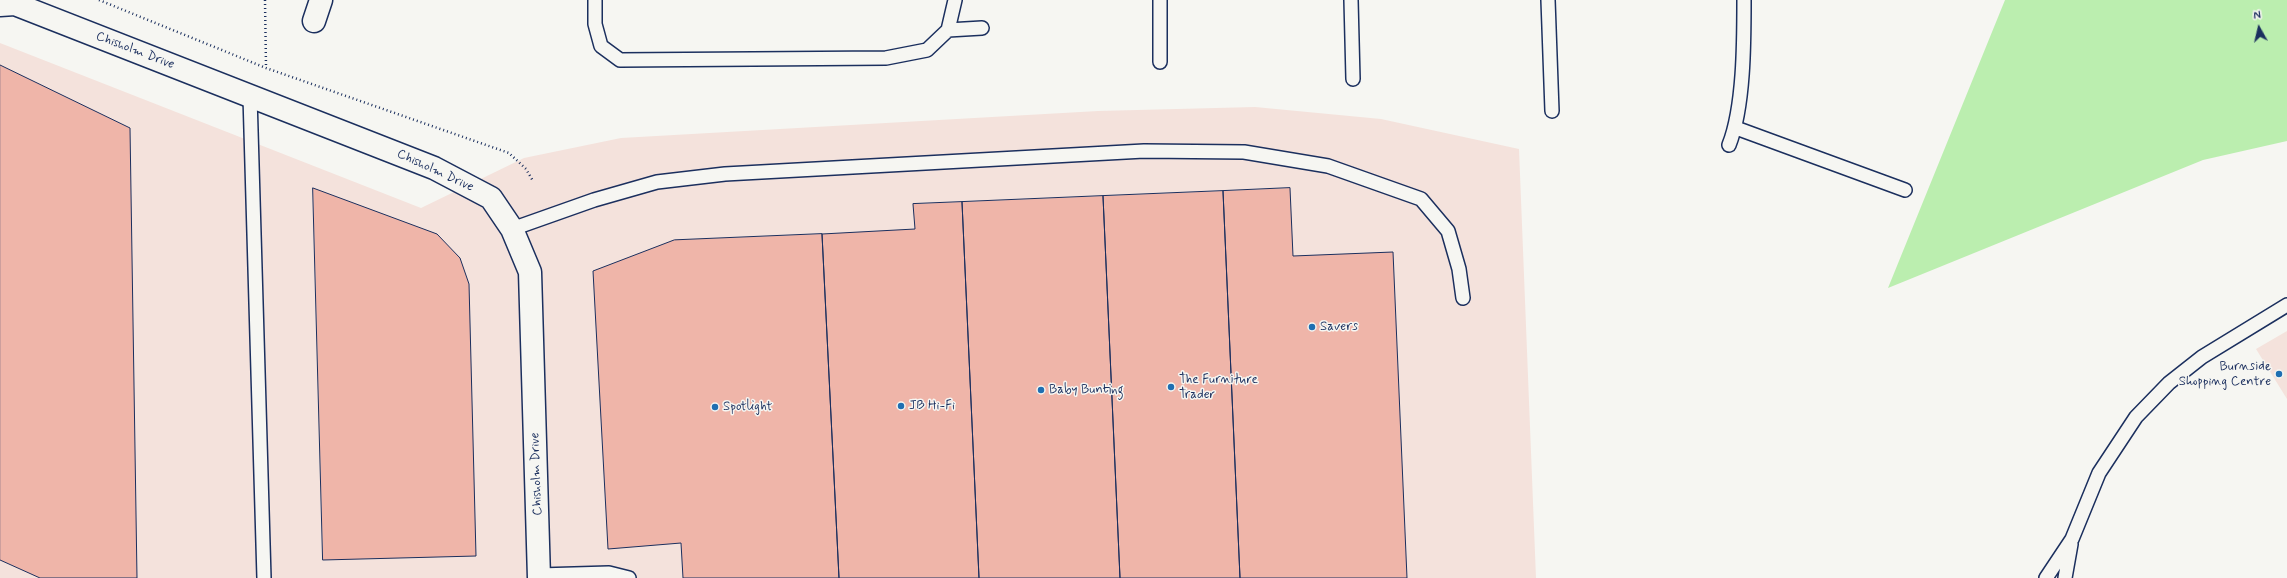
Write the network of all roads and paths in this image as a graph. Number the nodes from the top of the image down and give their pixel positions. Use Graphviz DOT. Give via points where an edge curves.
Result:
graph roads {
  1 [pos="99,0"];
  2 [pos="265,0"];
  3 [pos="321,0"];
  4 [pos="595,0"];
  5 [pos="955,0"];
  6 [pos="1160,0"];
  7 [pos="1351,0"];
  8 [pos="1548,0"];
  9 [pos="1744,0"];
  10 [pos="9,3"];
  11 [pos="314,20"];
  12 [pos="982,28"];
  13 [pos="948,30"];
  14 [pos="1160,62"];
  15 [pos="266,68"];
  16 [pos="1353,79"];
  17 [pos="250,96"];
  18 [pos="1552,111"];
  19 [pos="1736,128"];
  20 [pos="1729,146"];
  21 [pos="533,181"];
  22 [pos="1905,190"];
  23 [pos="512,229"];
  24 [pos="1462,298"];
  25 [pos="2287,305"];
  26 [pos="2072,539"];
  27 [pos="539,577"];
  28 [pos="264,578"];
  29 [pos="629,578"];
  30 [pos="2046,578"];
  31 [pos="2065,578"];
  1 -- 15 [label="path"];
  2 -- 15 [label="path"];
  3 -- 11 [label="street"];
  4 -- 13 [label="lane" via="595,24 601,46 620,60 886,58 927,50"];
  5 -- 13 [label="lane"];
  6 -- 14 [label="lane"];
  7 -- 16 [label="lane"];
  8 -- 18 [label="lane"];
  9 -- 19 [label="lane" via="1744,39"];
  10 -- 17 [label="street, Chisholm Drive"];
  12 -- 13 [label="lane"];
  15 -- 21 [label="path" via="509,153"];
  17 -- 23 [label="street, Chisholm Drive" via="434,168 490,198"];
  17 -- 28 [label="lane"];
  19 -- 20 [label="lane"];
  19 -- 22 [label="lane"];
  23 -- 24 [label="lane" via="594,200 657,182 724,174 1144,150 1244,152 1328,166 1421,198 1448,231 1459,269"];
  23 -- 27 [label="street, Chisholm Drive" via="530,272"];
  25 -- 26 [label="lane" via="2202,358 2169,383 2136,417 2099,473"];
  26 -- 30 [label="lane"];
  26 -- 31 [label="lane"];
  27 -- 29 [label="lane" via="609,573"];
}
